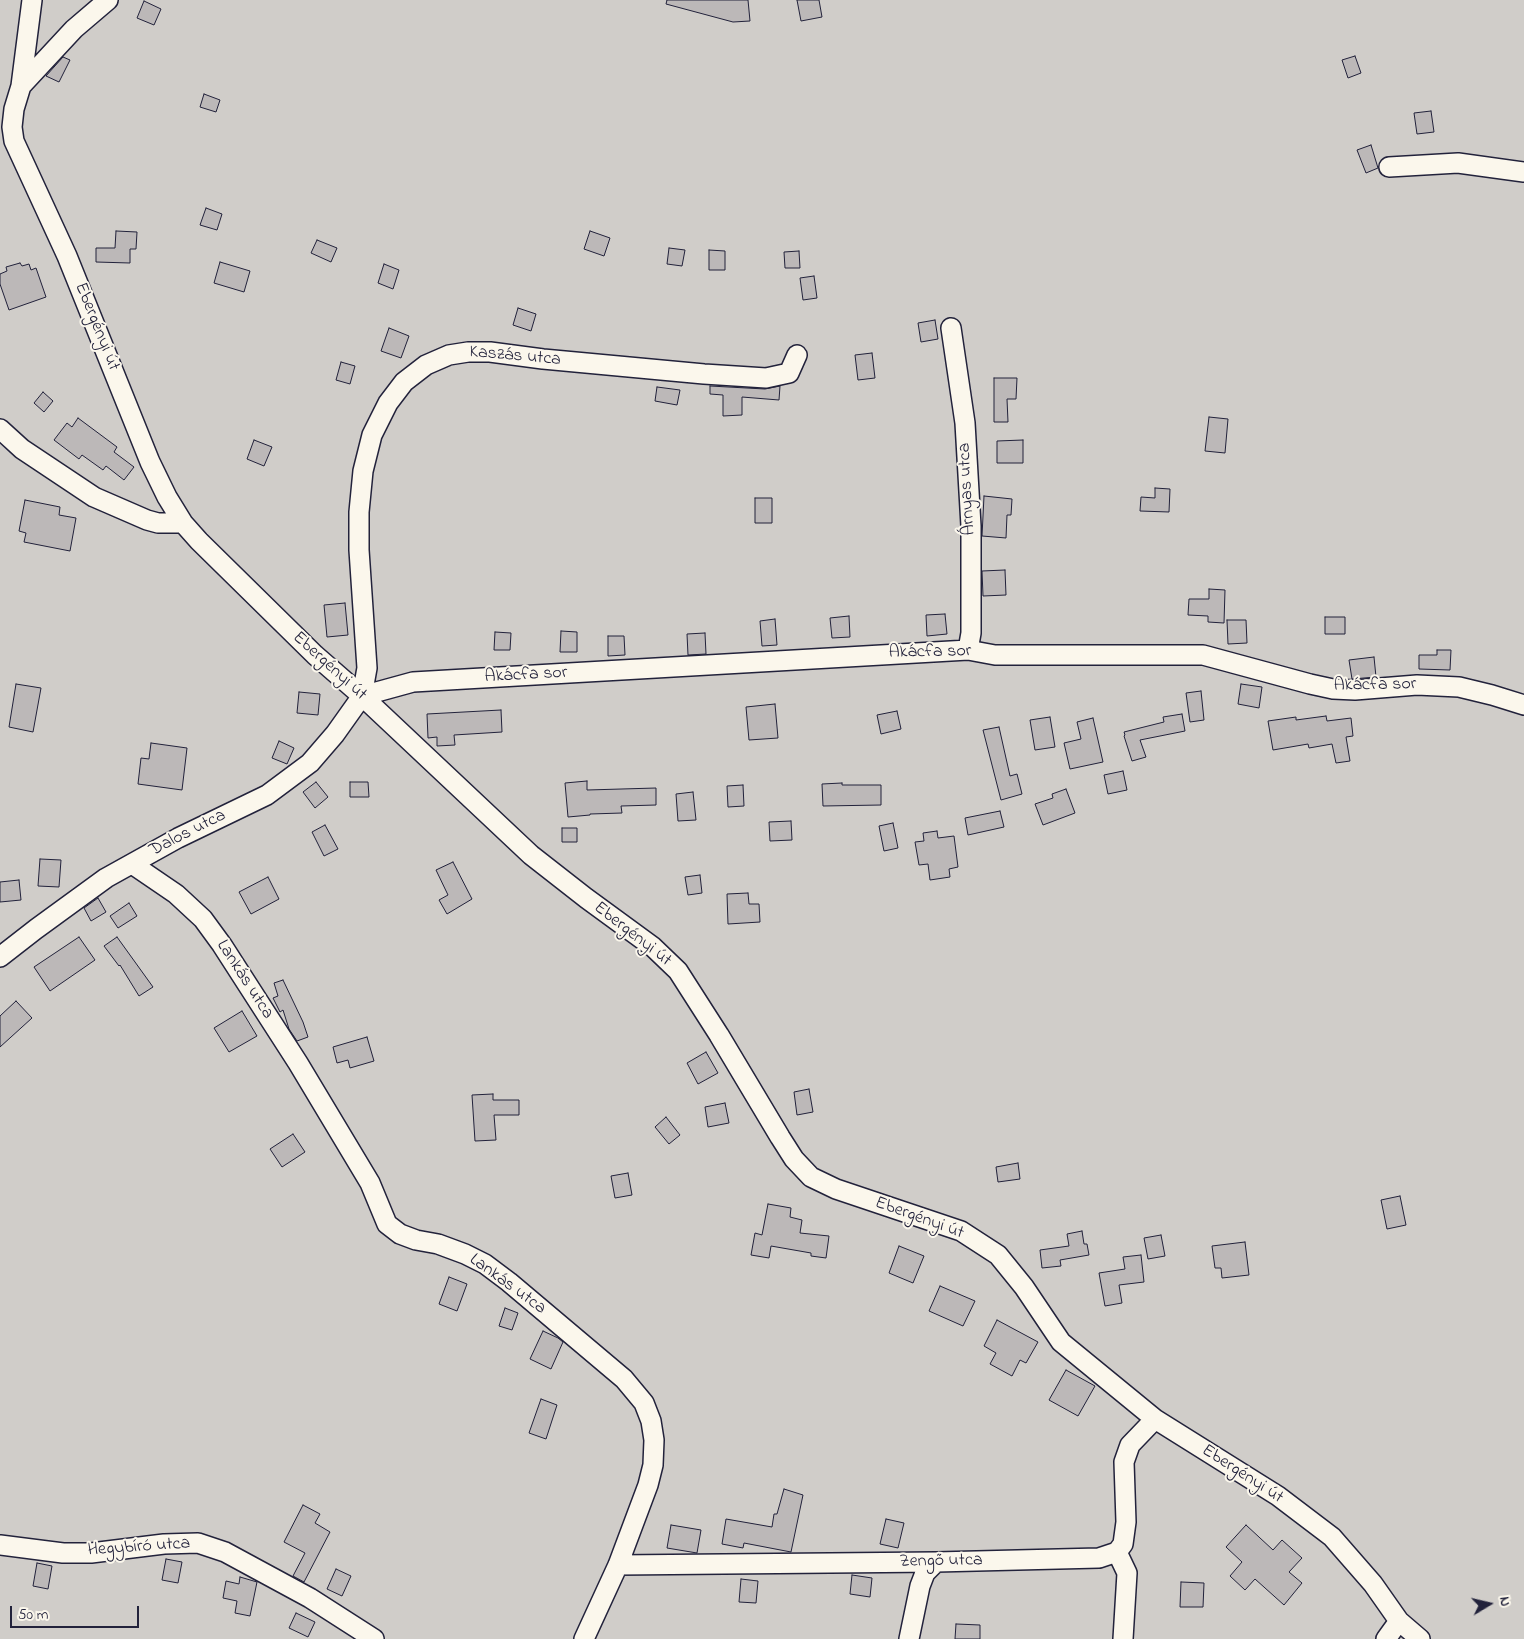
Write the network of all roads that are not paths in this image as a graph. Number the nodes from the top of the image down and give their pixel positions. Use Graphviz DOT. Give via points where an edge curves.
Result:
graph roads {
  1 [pos="32,0"];
  2 [pos="108,0"];
  3 [pos="21,86"];
  4 [pos="1389,167"];
  5 [pos="1524,172"];
  6 [pos="951,328"];
  7 [pos="797,355"];
  8 [pos="0,429"];
  9 [pos="183,523"];
  10 [pos="968,650"];
  11 [pos="362,696"];
  12 [pos="1524,705"];
  13 [pos="132,864"];
  14 [pos="0,957"];
  15 [pos="1155,1420"];
  16 [pos="0,1545"];
  17 [pos="1117,1552"];
  18 [pos="936,1562"];
  19 [pos="618,1565"];
  20 [pos="1399,1621"];
  21 [pos="374,1639"];
  22 [pos="584,1639"];
  23 [pos="909,1639"];
  24 [pos="1123,1639"];
  25 [pos="1386,1639"];
  26 [pos="1420,1639"];
  1 -- 3 [label="street, Ebergényi út"];
  2 -- 3 [label="street" via="74,28"];
  3 -- 9 [label="street, Ebergényi út" via="14,109 14,141 67,256 150,462"];
  4 -- 5 [label="street" via="1458,163"];
  6 -- 10 [label="street, Árnyas utca" via="965,423 971,516 971,633"];
  7 -- 11 [label="street, Kaszás utca" via="789,372 766,378 468,352 449,355 426,365 404,382 388,403 372,435 363,472 359,550 367,668"];
  8 -- 9 [label="street" via="22,449 94,497 147,520"];
  9 -- 11 [label="street, Ebergényi út" via="274,617"];
  10 -- 11 [label="street, Akácfa sor" via="413,682"];
  10 -- 12 [label="street, Akácfa sor" via="995,655 1203,655 1333,689 1417,685 1459,687"];
  11 -- 13 [label="street, Dalos utca" via="310,762 266,795"];
  11 -- 15 [label="street, Ebergényi út" via="531,855 653,947 678,971 794,1159 811,1177 836,1189 961,1231 998,1255 1061,1342"];
  13 -- 14 [label="street, Dalos utca" via="106,878"];
  13 -- 19 [label="street, Lankás utca" via="176,894 203,919 222,945 370,1183 388,1224 400,1234 438,1244 485,1264 624,1379 644,1403 654,1440 653,1465"];
  15 -- 17 [label="street" via="1130,1445 1124,1462 1126,1522 1123,1544"];
  15 -- 20 [label="street, Ebergényi út" via="1278,1496 1332,1537 1373,1584"];
  16 -- 21 [label="street, Hegybíró utca" via="91,1553 198,1543 225,1552 310,1598"];
  17 -- 18 [label="street, Zengő utca" via="1099,1558"];
  17 -- 24 [label="street" via="1127,1573"];
  18 -- 19 [label="street, Zengő utca"];
  18 -- 23 [label="street" via="920,1586"];
  19 -- 22 [label="street, Lankás utca"];
  20 -- 25 [label="street"];
  20 -- 26 [label="street, Ebergényi út"];
}
